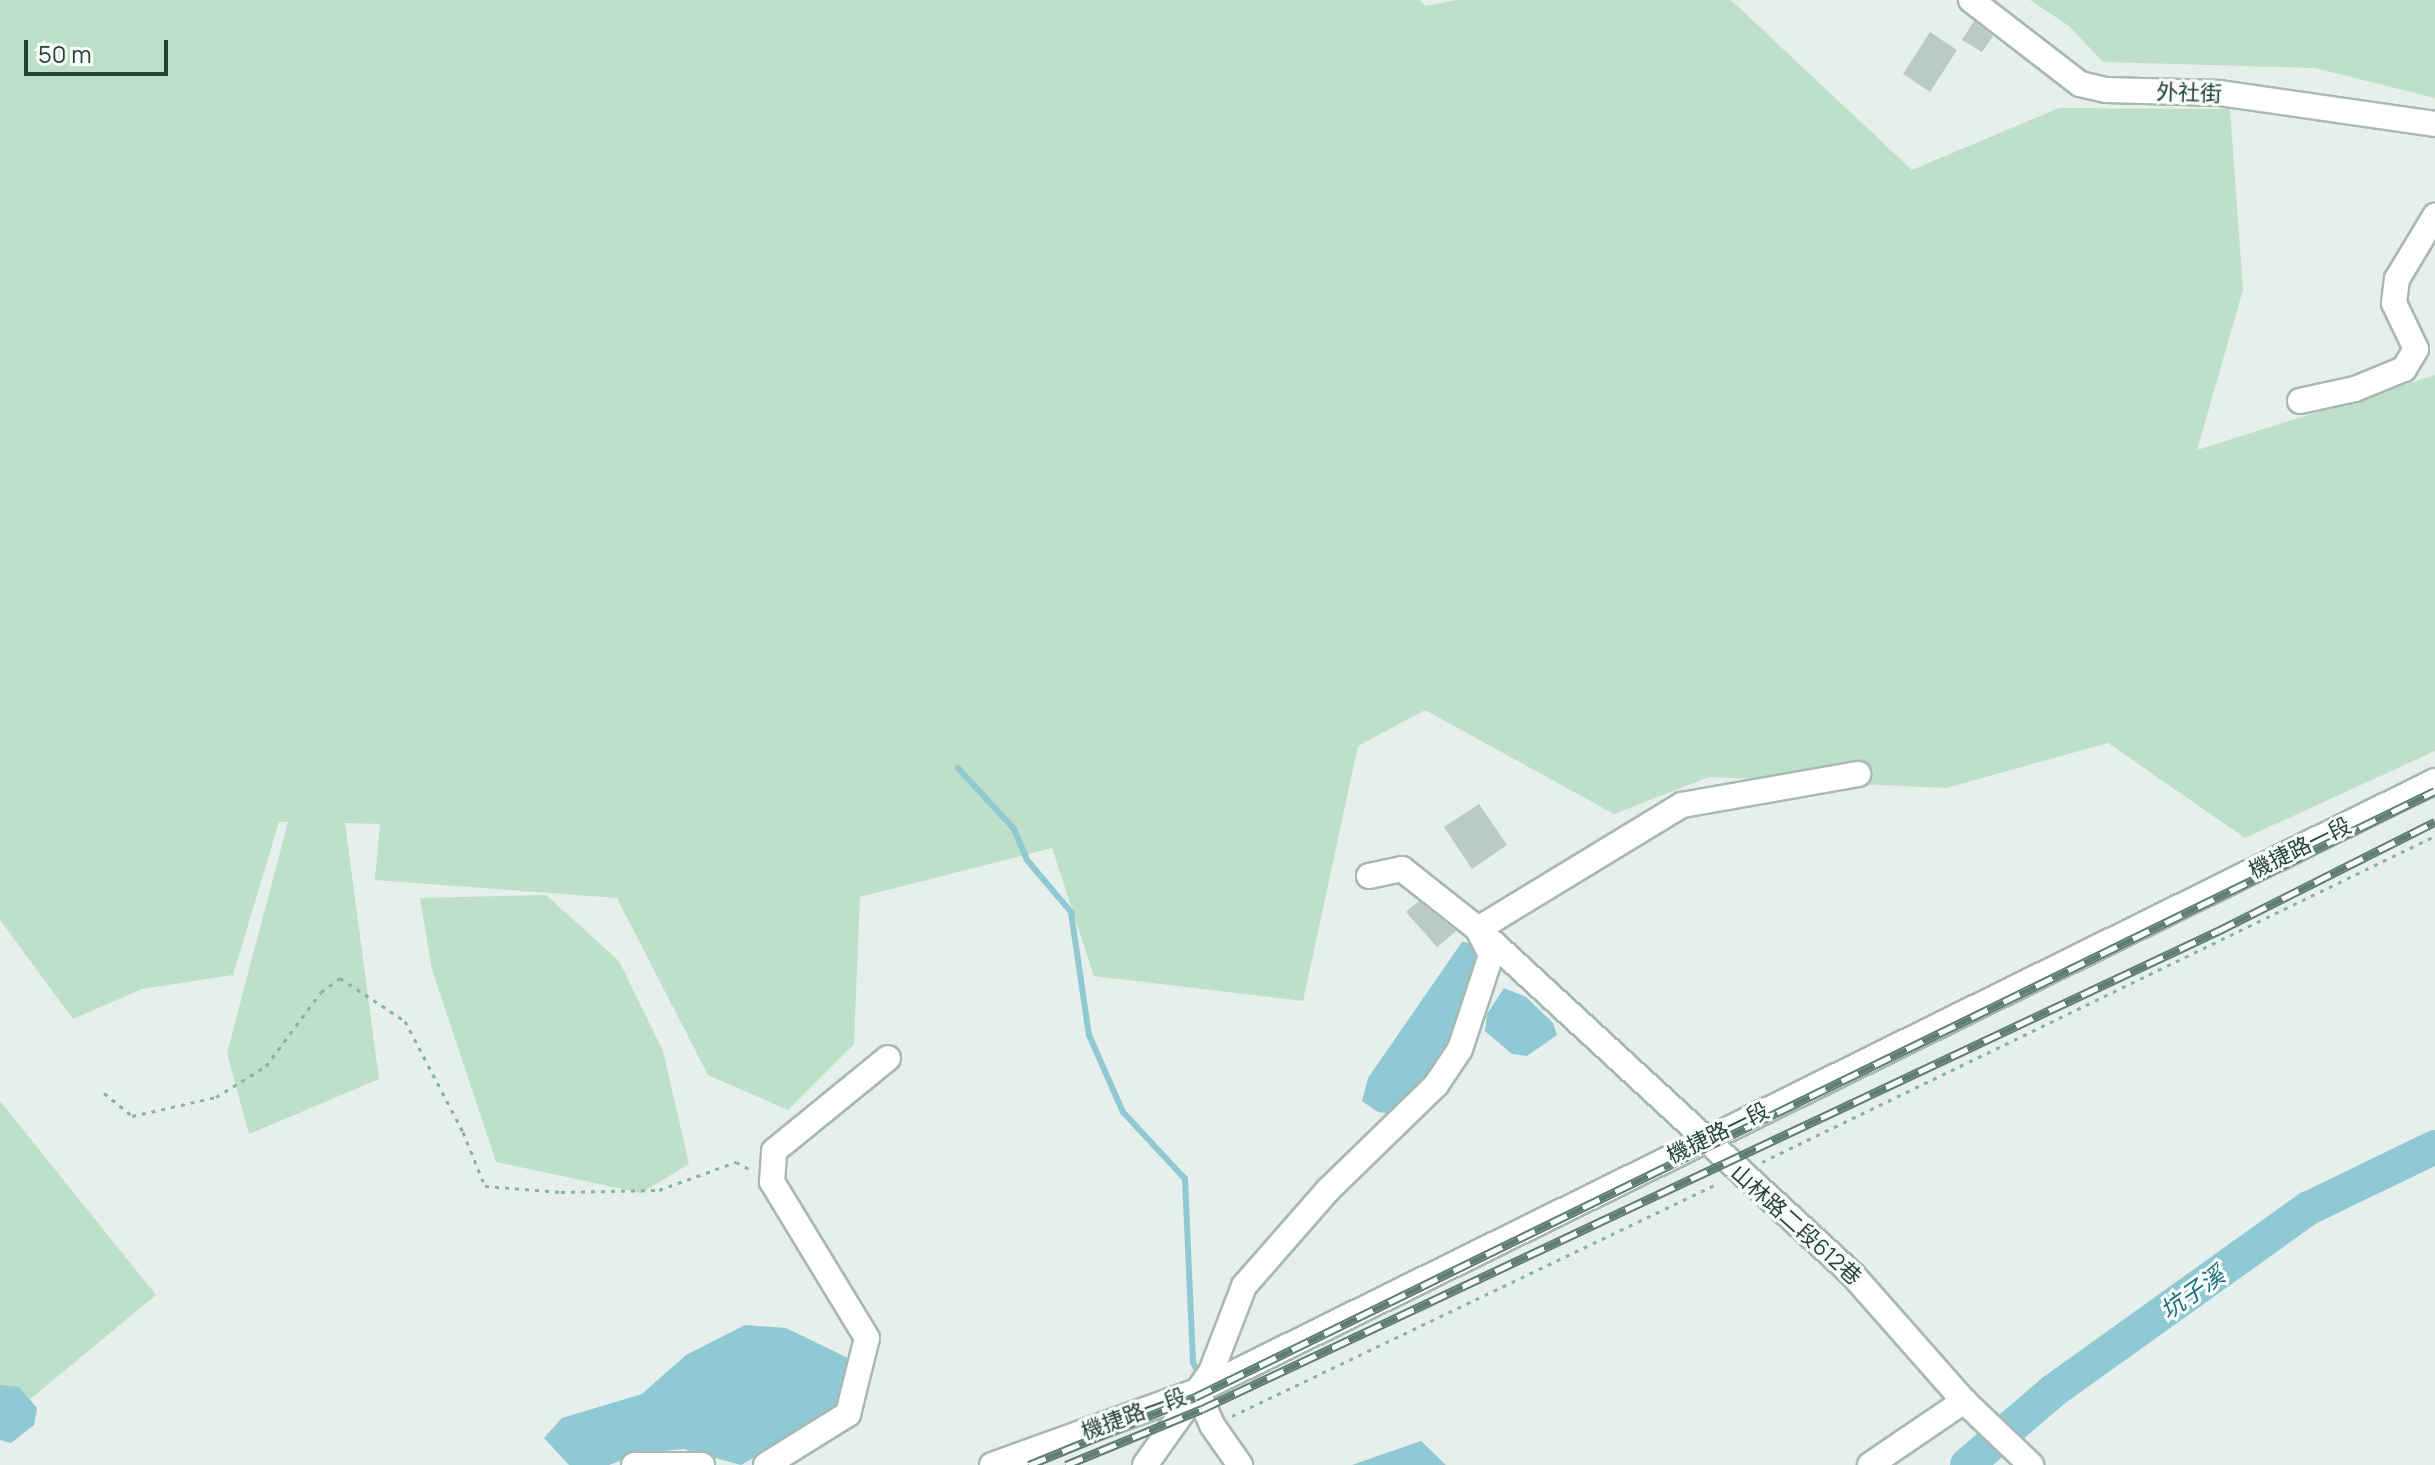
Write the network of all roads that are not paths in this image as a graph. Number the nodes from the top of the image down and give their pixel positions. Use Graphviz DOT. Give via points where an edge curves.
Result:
graph roads {
  1 [pos="1971,0"];
  2 [pos="2435,124"];
  3 [pos="2435,216"];
  4 [pos="2300,401"];
  5 [pos="1858,774"];
  6 [pos="2435,781"];
  7 [pos="1369,876"];
  8 [pos="1478,929"];
  9 [pos="888,1058"];
  10 [pos="1703,1141"];
  11 [pos="1204,1385"];
  12 [pos="1964,1401"];
  13 [pos="634,1465"];
  14 [pos="702,1465"];
  15 [pos="766,1465"];
  16 [pos="992,1465"];
  17 [pos="1145,1465"];
  18 [pos="1240,1465"];
  19 [pos="1870,1465"];
  20 [pos="2031,1465"];
  1 -- 2 [label="street, 外社街" via="2080,84 2106,90 2220,93"];
  3 -- 4 [label="street" via="2397,279 2394,303 2416,349 2404,369 2355,389"];
  5 -- 8 [label="street" via="1682,805"];
  6 -- 10 [label="street, 機捷路一段"];
  7 -- 8 [label="street, 山林路二段612巷" via="1402,869"];
  8 -- 10 [label="street, 山林路二段612巷"];
  8 -- 11 [label="street" via="1491,955 1460,1049 1436,1085 1328,1190 1244,1286"];
  9 -- 15 [label="street" via="774,1151 772,1182 867,1338 848,1414"];
  10 -- 11 [label="street, 機捷路一段"];
  10 -- 12 [label="street, 山林路二段612巷" via="1852,1274"];
  11 -- 16 [label="street, 機捷路一段"];
  11 -- 17 [label="street"];
  11 -- 18 [label="street" via="1212,1425"];
  12 -- 19 [label="street"];
  12 -- 20 [label="street, 山林路二段612巷"];
  13 -- 14 [label="street"];
}
